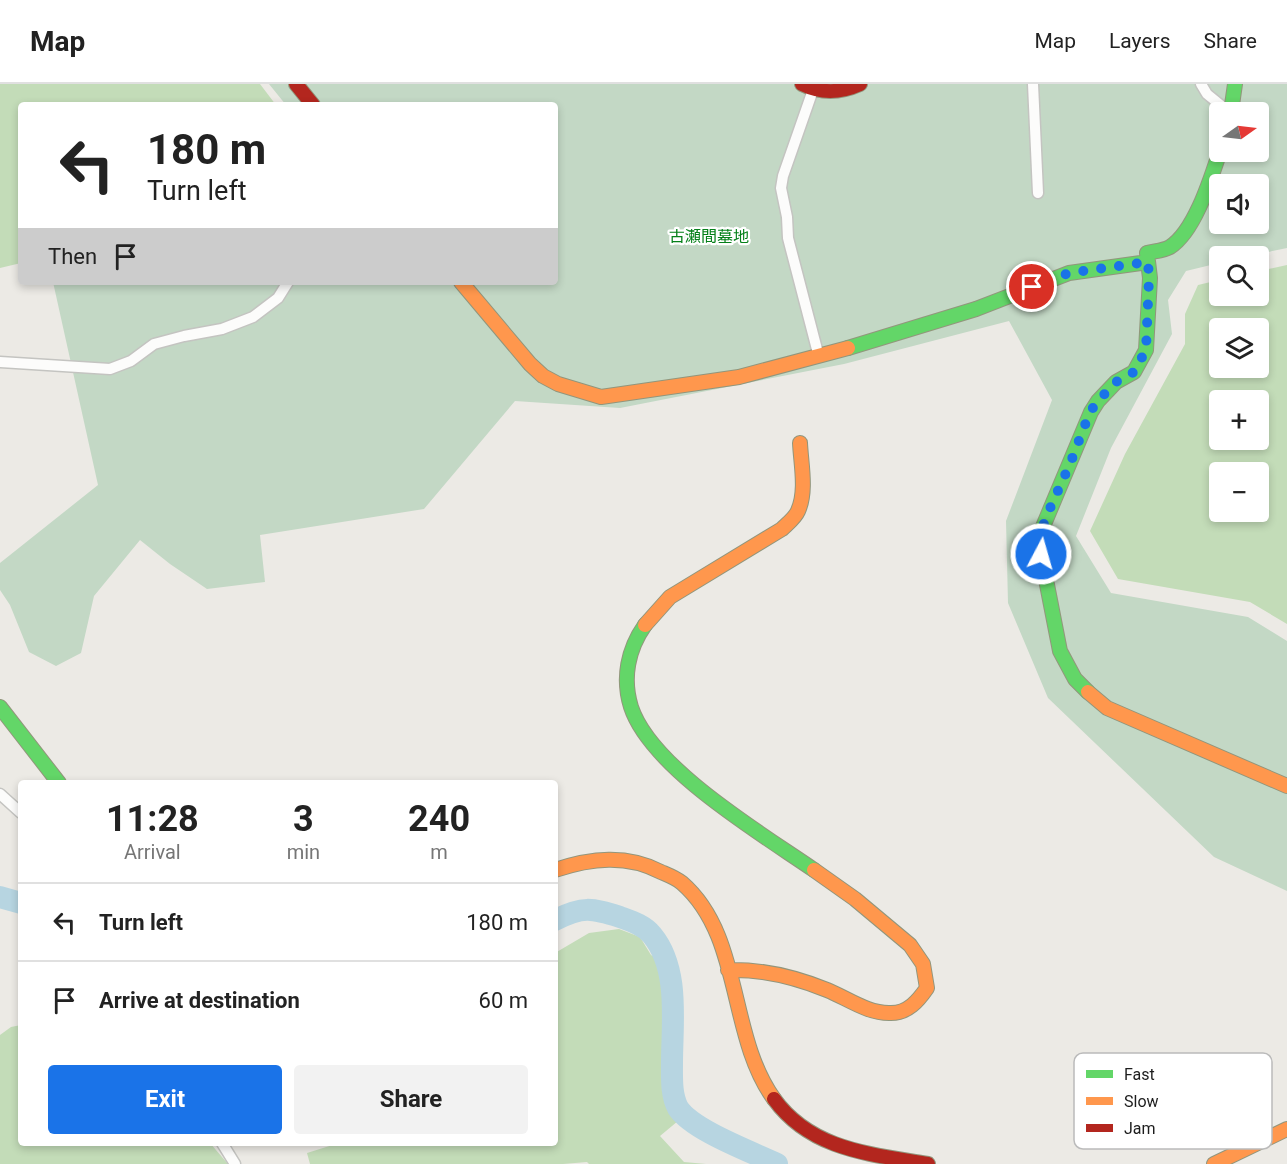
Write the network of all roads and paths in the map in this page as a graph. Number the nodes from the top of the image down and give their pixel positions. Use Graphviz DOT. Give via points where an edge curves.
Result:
graph roads {
  1 [pos="296,84"];
  2 [pos="860,84"];
  3 [pos="1033,84"];
  4 [pos="1201,84"];
  5 [pos="1235,84"];
  6 [pos="807,87"];
  7 [pos="311,102"];
  8 [pos="1217,102"];
  9 [pos="1232,102"];
  10 [pos="1216,162"];
  11 [pos="1038,193"];
  12 [pos="1148,262"];
  13 [pos="286,285"];
  14 [pos="464,285"];
  15 [pos="819,357"];
  16 [pos="0,362"];
  17 [pos="800,443"];
  18 [pos="0,707"];
  19 [pos="57,780"];
  20 [pos="1287,786"];
  21 [pos="0,795"];
  22 [pos="18,810"];
  23 [pos="558,869"];
  24 [pos="728,970"];
  25 [pos="1287,1129"];
  26 [pos="1272,1136"];
  27 [pos="224,1146"];
  28 [pos="1245,1149"];
  29 [pos="884,1161"];
  30 [pos="236,1164"];
  31 [pos="928,1164"];
  32 [pos="1214,1164"];
  1 -- 7 [label="street"];
  2 -- 6 [label="street" via="826,93"];
  3 -- 11 [label="street"];
  4 -- 8 [label="street"];
  5 -- 9 [label="street"];
  6 -- 15 [label="street" via="782,188 788,238"];
  10 -- 12 [label="street" via="1184,235 1170,247 1148,253"];
  12 -- 15 [label="street" via="1069,273 976,309"];
  12 -- 20 [label="street" via="1146,350 1134,372 1116,382 1090,412 1042,529 1042,563 1060,651 1075,679 1107,708"];
  13 -- 16 [label="street" via="278,298 253,317 222,329 154,344 110,369"];
  14 -- 15 [label="street" via="537,370 558,384 586,394 616,396 727,379"];
  17 -- 24 [label="street" via="803,491 798,511 782,529 656,609 635,639 628,660 628,697 645,734 671,764 909,943 922,961 927,988 916,1005 883,1013 771,972"];
  18 -- 19 [label="street"];
  21 -- 22 [label="street"];
  23 -- 24 [label="street" via="603,858 661,869 679,881 705,909"];
  24 -- 29 [label="street" via="749,1051 773,1102 801,1129 824,1142"];
  25 -- 26 [label="street"];
  27 -- 30 [label="street"];
  28 -- 32 [label="street"];
  29 -- 31 [label="street"];
}
